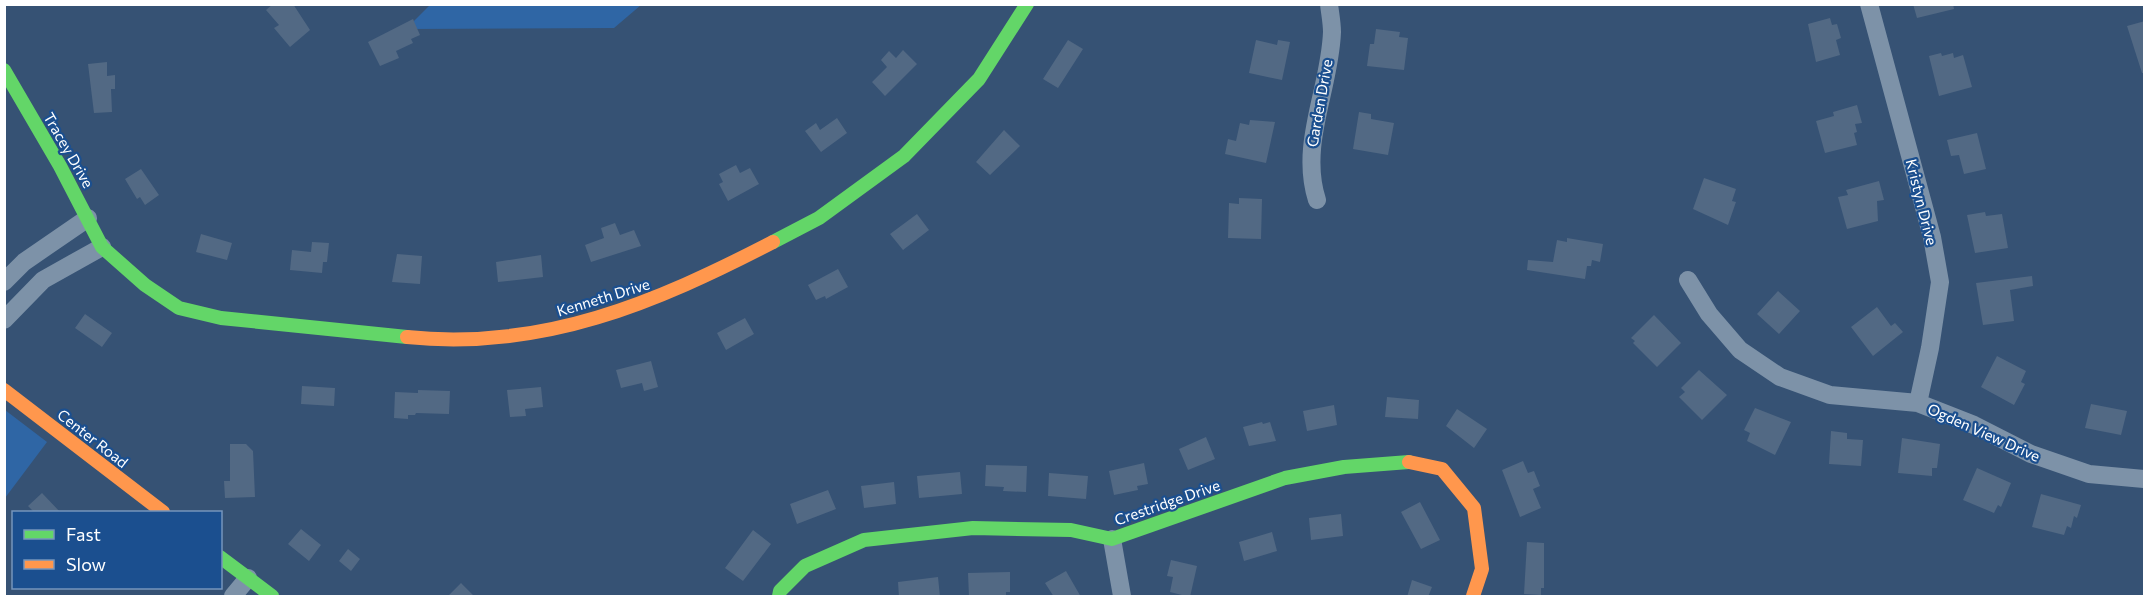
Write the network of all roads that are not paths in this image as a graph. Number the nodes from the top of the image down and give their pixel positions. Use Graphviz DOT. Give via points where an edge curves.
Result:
graph roads {
  1 [pos="1028,4"];
  2 [pos="1329,4"];
  3 [pos="1869,4"];
  4 [pos="4,70"];
  5 [pos="1317,200"];
  6 [pos="88,218"];
  7 [pos="102,247"];
  8 [pos="1688,280"];
  9 [pos="4,282"];
  10 [pos="4,320"];
  11 [pos="4,390"];
  12 [pos="1918,403"];
  13 [pos="2145,479"];
  14 [pos="160,511"];
  15 [pos="1112,538"];
  16 [pos="222,558"];
  17 [pos="248,578"];
  18 [pos="233,597"];
  19 [pos="272,597"];
  20 [pos="780,597"];
  21 [pos="1122,597"];
  22 [pos="1473,597"];
  1 -- 7 [label="street, Kenneth Drive" via="979,79 919,141 819,218 657,298 578,325 502,337 444,340 221,318 179,308 145,285"];
  2 -- 5 [label="street, Garden Drive" via="1332,33 1310,156 1310,180"];
  3 -- 12 [label="street, Kristyn Drive" via="1932,237 1940,282"];
  4 -- 6 [label="street, Tracey Drive"];
  6 -- 7 [label="street, Tracey Drive"];
  6 -- 9 [label="street" via="24,262"];
  7 -- 10 [label="street" via="43,280"];
  8 -- 12 [label="street, Ogden View Drive" via="1740,350 1780,377 1830,395"];
  11 -- 14 [label="street, Center Road"];
  12 -- 13 [label="street, Ogden View Drive" via="2031,454 2088,474"];
  15 -- 20 [label="street, Crestridge Drive" via="1071,530 973,528 864,540 806,566 780,591"];
  15 -- 21 [label="street"];
  15 -- 22 [label="street, Crestridge Drive" via="1285,478 1404,461 1442,469 1474,508 1482,569"];
  16 -- 17 [label="street"];
  17 -- 18 [label="street"];
  17 -- 19 [label="street"];
}
